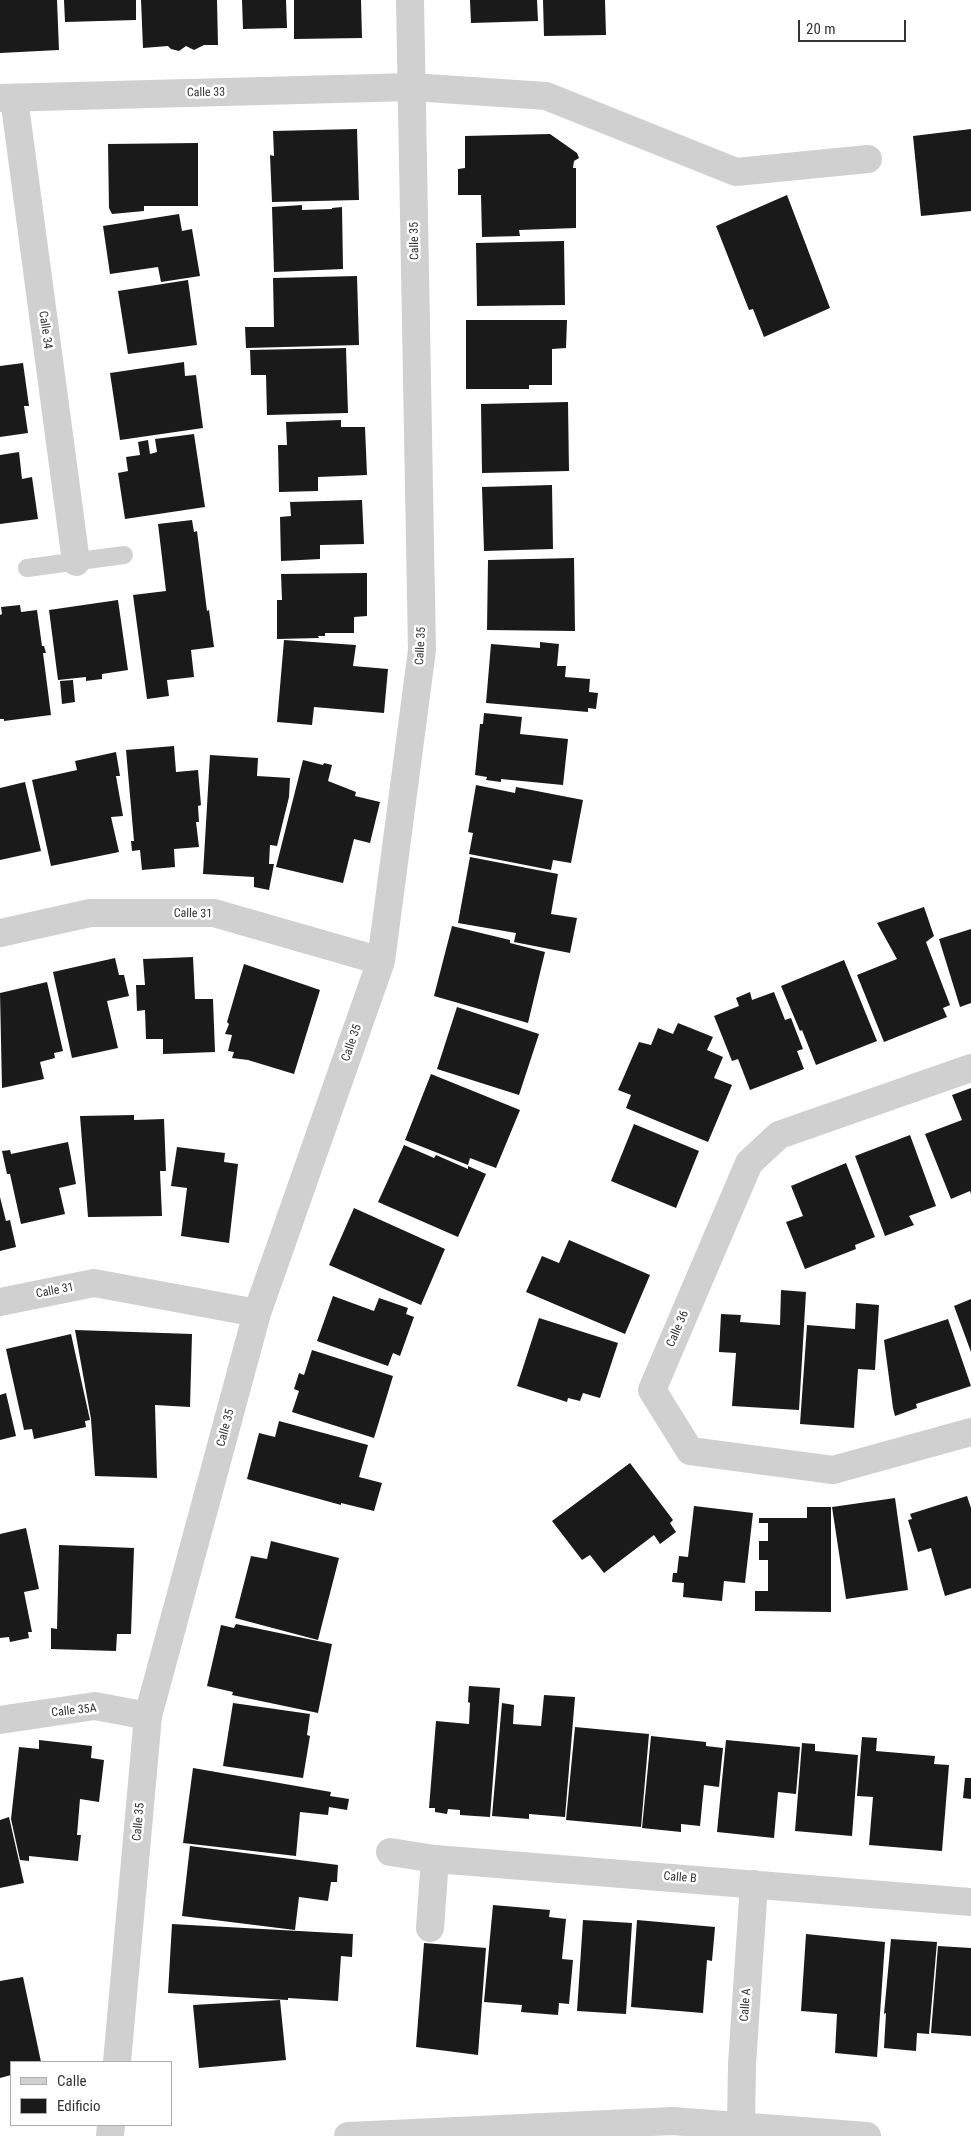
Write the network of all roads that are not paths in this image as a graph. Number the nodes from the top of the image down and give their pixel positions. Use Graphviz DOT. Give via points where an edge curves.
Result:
graph roads {
  1 [pos="410,0"];
  2 [pos="412,88"];
  3 [pos="7,98"];
  4 [pos="868,159"];
  5 [pos="124,555"];
  6 [pos="76,562"];
  7 [pos="27,568"];
  8 [pos="0,933"];
  9 [pos="381,961"];
  10 [pos="971,1068"];
  11 [pos="0,1302"];
  12 [pos="257,1313"];
  13 [pos="971,1432"];
  14 [pos="148,1716"];
  15 [pos="0,1720"];
  16 [pos="390,1852"];
  17 [pos="436,1859"];
  18 [pos="754,1884"];
  19 [pos="971,1902"];
  20 [pos="430,1928"];
  21 [pos="117,2061"];
  22 [pos="742,2126"];
  23 [pos="348,2136"];
  24 [pos="867,2136"];
  1 -- 2 [label="street, Calle 35"];
  2 -- 3 [label="street, Calle 33"];
  2 -- 4 [label="street, Calle 33" via="546,96 736,172"];
  2 -- 9 [label="street, Calle 35" via="422,650"];
  3 -- 6 [label="street, Calle 34"];
  5 -- 6 [label="lane"];
  6 -- 7 [label="lane"];
  8 -- 9 [label="street, Calle 31" via="90,913 214,914"];
  9 -- 12 [label="street, Calle 35"];
  10 -- 13 [label="street, Calle 36" via="779,1135 749,1162 652,1390 690,1451 824,1469 833,1470"];
  11 -- 12 [label="street, Calle 31" via="94,1283"];
  12 -- 14 [label="street, Calle 35"];
  14 -- 15 [label="street, Calle 35A" via="96,1706"];
  14 -- 21 [label="street, Calle 35"];
  16 -- 17 [label="street, Calle B"];
  17 -- 18 [label="street, Calle B"];
  17 -- 20 [label="street"];
  18 -- 19 [label="street, Calle B"];
  18 -- 22 [label="street, Calle A" via="742,2064"];
  22 -- 23 [label="street" via="674,2121"];
  22 -- 24 [label="street"];
}
